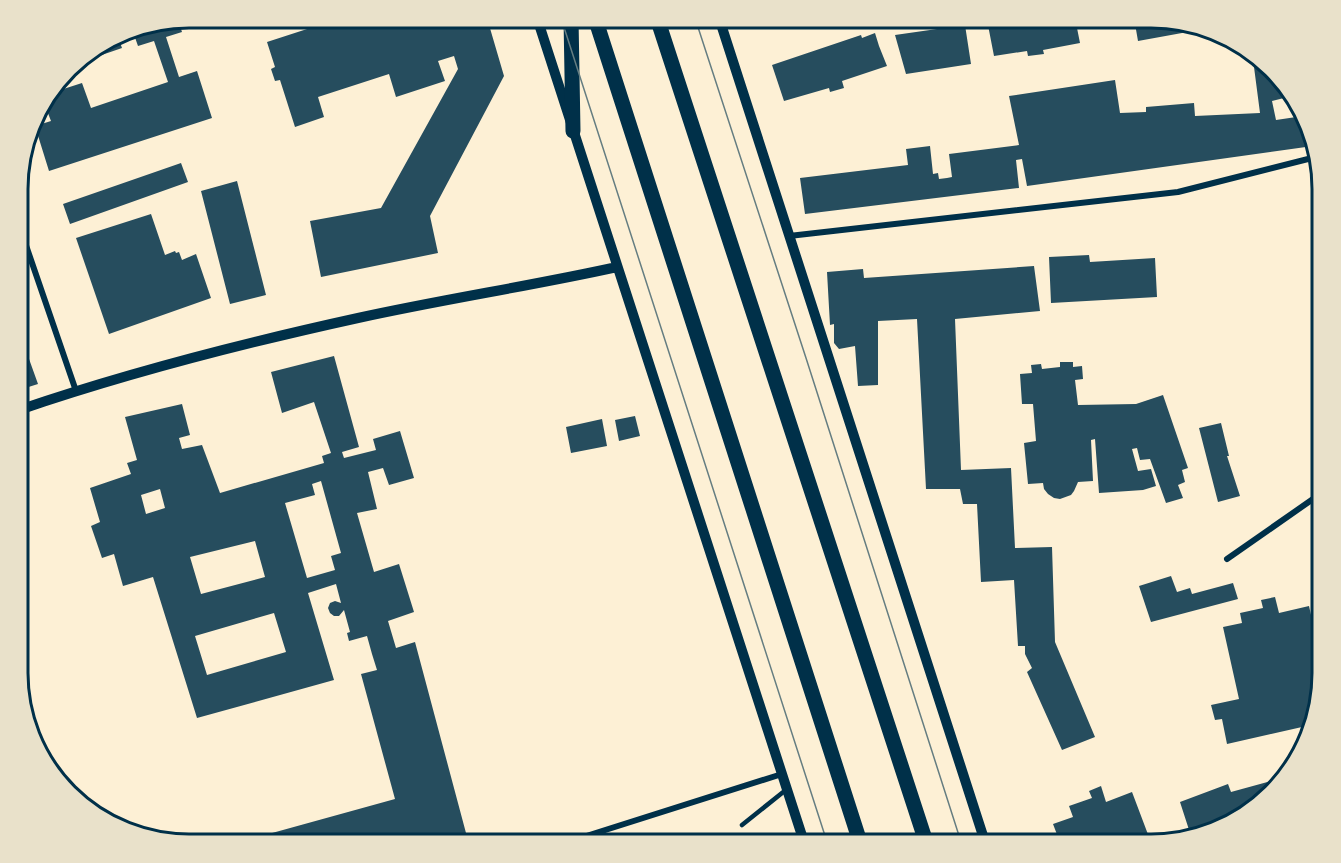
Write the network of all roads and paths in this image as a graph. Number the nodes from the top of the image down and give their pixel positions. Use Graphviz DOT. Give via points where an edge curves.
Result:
graph roads {
  1 [pos="723,28"];
  2 [pos="540,29"];
  3 [pos="572,29"];
  4 [pos="598,29"];
  5 [pos="660,29"];
  6 [pos="573,131"];
  7 [pos="1309,159"];
  8 [pos="789,236"];
  9 [pos="28,249"];
  10 [pos="617,267"];
  11 [pos="76,391"];
  12 [pos="28,408"];
  13 [pos="1312,500"];
  14 [pos="1227,559"];
  15 [pos="782,774"];
  16 [pos="787,789"];
  17 [pos="742,825"];
  18 [pos="593,834"];
  19 [pos="801,834"];
  20 [pos="857,834"];
  21 [pos="923,834"];
  22 [pos="982,834"];
  1 -- 8 [label="street"];
  2 -- 6 [label="street"];
  3 -- 6 [label="main road"];
  4 -- 20 [label="main road"];
  5 -- 21 [label="main road"];
  6 -- 10 [label="street"];
  7 -- 8 [label="street" via="1178,192"];
  8 -- 22 [label="street"];
  9 -- 11 [label="street"];
  10 -- 11 [label="street" via="358,318"];
  10 -- 15 [label="street"];
  11 -- 12 [label="street"];
  13 -- 14 [label="street"];
  15 -- 16 [label="street"];
  15 -- 18 [label="street"];
  16 -- 17 [label="lane"];
  16 -- 19 [label="street"];
}
